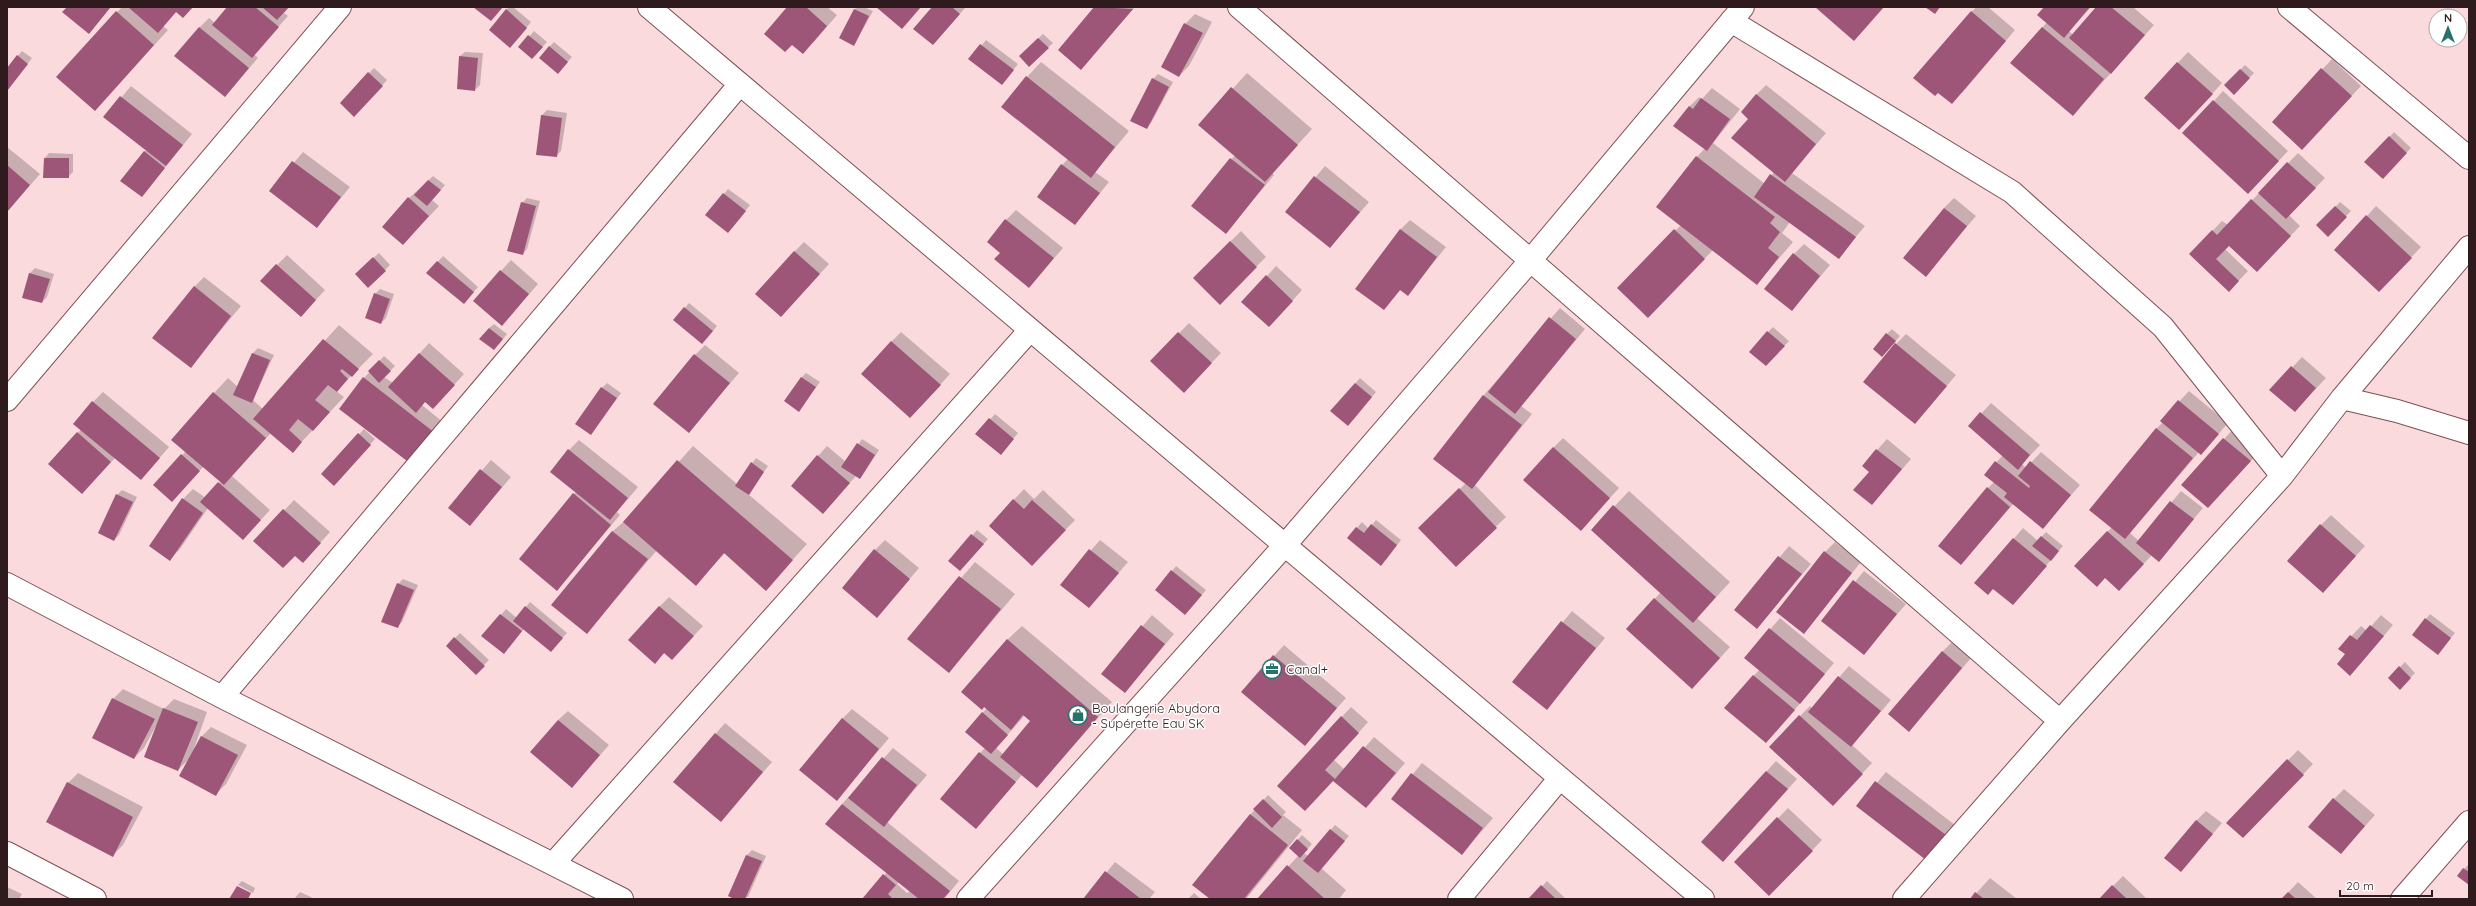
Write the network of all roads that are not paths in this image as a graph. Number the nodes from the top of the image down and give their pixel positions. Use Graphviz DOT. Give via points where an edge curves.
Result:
graph roads {
  1 [pos="340,7"];
  2 [pos="649,7"];
  3 [pos="1239,7"];
  4 [pos="2289,7"];
  5 [pos="1737,14"];
  6 [pos="740,84"];
  7 [pos="2469,158"];
  8 [pos="2469,247"];
  9 [pos="1529,262"];
  10 [pos="1030,330"];
  11 [pos="2342,398"];
  12 [pos="7,400"];
  13 [pos="2469,433"];
  14 [pos="2282,476"];
  15 [pos="1284,545"];
  16 [pos="7,584"];
  17 [pos="222,697"];
  18 [pos="2060,721"];
  19 [pos="1560,778"];
  20 [pos="2469,822"];
  21 [pos="7,853"];
  22 [pos="553,864"];
  23 [pos="95,899"];
  24 [pos="622,899"];
  25 [pos="968,899"];
  26 [pos="1459,899"];
  27 [pos="1703,899"];
  28 [pos="1904,899"];
  29 [pos="2402,899"];
  1 -- 12 [label="street"];
  2 -- 6 [label="street"];
  3 -- 9 [label="street"];
  4 -- 7 [label="street"];
  5 -- 9 [label="street"];
  5 -- 14 [label="street" via="2012,192 2163,327"];
  6 -- 10 [label="street"];
  6 -- 17 [label="street"];
  8 -- 11 [label="street"];
  9 -- 15 [label="street"];
  9 -- 18 [label="street"];
  10 -- 15 [label="street"];
  10 -- 22 [label="street"];
  11 -- 13 [label="street" via="2397,411"];
  11 -- 14 [label="street"];
  14 -- 18 [label="street"];
  15 -- 19 [label="street"];
  15 -- 25 [label="street"];
  16 -- 17 [label="street"];
  17 -- 22 [label="street"];
  18 -- 28 [label="street"];
  19 -- 26 [label="street"];
  19 -- 27 [label="street"];
  20 -- 29 [label="street"];
  21 -- 23 [label="street"];
  22 -- 24 [label="street"];
}
